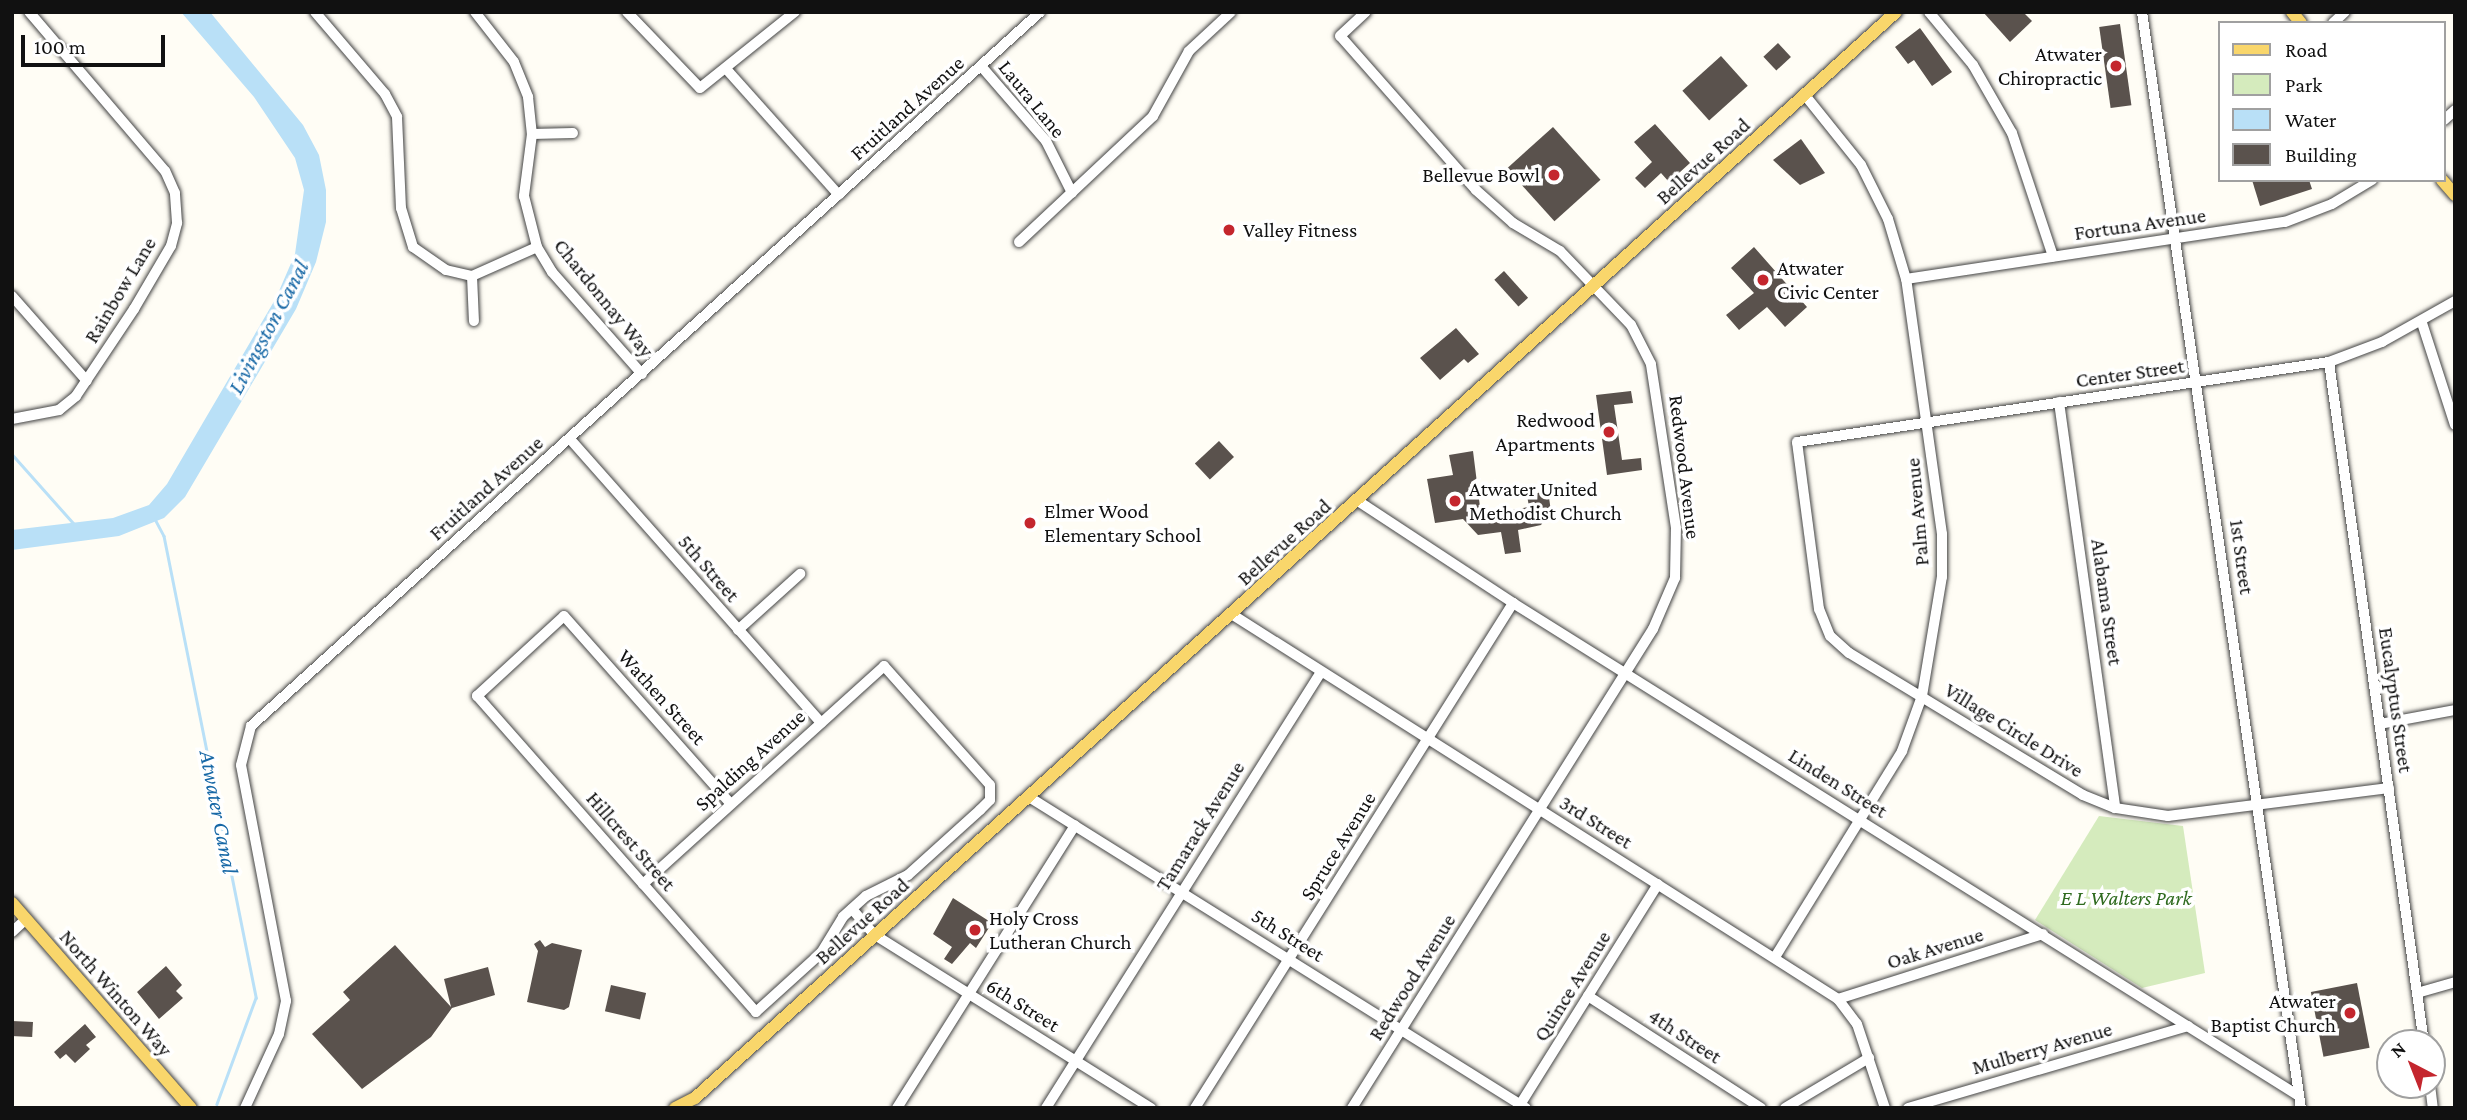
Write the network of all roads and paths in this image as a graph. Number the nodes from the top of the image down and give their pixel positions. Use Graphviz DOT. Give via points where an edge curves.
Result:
graph roads {
  1 [pos="29,12"];
  2 [pos="315,12"];
  3 [pos="475,12"];
  4 [pos="627,12"];
  5 [pos="795,12"];
  6 [pos="1040,12"];
  7 [pos="1231,12"];
  8 [pos="1366,12"];
  9 [pos="1896,12"];
  10 [pos="1929,12"];
  11 [pos="2142,12"];
  12 [pos="981,66"];
  13 [pos="728,71"];
  14 [pos="1805,94"];
  15 [pos="573,133"];
  16 [pos="531,134"];
  17 [pos="2369,182"];
  18 [pos="1072,193"];
  19 [pos="839,195"];
  20 [pos="2178,239"];
  21 [pos="1019,242"];
  22 [pos="537,247"];
  23 [pos="2053,256"];
  24 [pos="472,276"];
  25 [pos="1906,279"];
  26 [pos="1594,286"];
  27 [pos="12,296"];
  28 [pos="2455,301"];
  29 [pos="474,321"];
  30 [pos="2422,323"];
  31 [pos="2329,362"];
  32 [pos="642,374"];
  33 [pos="88,382"];
  34 [pos="2198,383"];
  35 [pos="2059,402"];
  36 [pos="12,419"];
  37 [pos="1927,421"];
  38 [pos="2455,425"];
  39 [pos="570,439"];
  40 [pos="1797,442"];
  41 [pos="1358,501"];
  42 [pos="800,574"];
  43 [pos="1513,604"];
  44 [pos="1233,615"];
  45 [pos="564,616"];
  46 [pos="738,630"];
  47 [pos="1321,672"];
  48 [pos="1625,673"];
  49 [pos="1922,696"];
  50 [pos="2455,710"];
  51 [pos="821,723"];
  52 [pos="2380,724"];
  53 [pos="1427,739"];
  54 [pos="2389,788"];
  55 [pos="1028,797"];
  56 [pos="731,804"];
  57 [pos="2257,806"];
  58 [pos="2115,808"];
  59 [pos="1540,809"];
  60 [pos="1861,819"];
  61 [pos="1075,825"];
  62 [pos="643,884"];
  63 [pos="1658,884"];
  64 [pos="1181,892"];
  65 [pos="12,904"];
  66 [pos="852,909"];
  67 [pos="26,919"];
  68 [pos="12,932"];
  69 [pos="2043,934"];
  70 [pos="875,935"];
  71 [pos="1775,957"];
  72 [pos="1290,959"];
  73 [pos="2455,982"];
  74 [pos="2417,993"];
  75 [pos="969,994"];
  76 [pos="1588,996"];
  77 [pos="1838,999"];
  78 [pos="2188,1026"];
  79 [pos="1402,1029"];
  80 [pos="2422,1029"];
  81 [pos="1868,1058"];
  82 [pos="1075,1061"];
  83 [pos="2300,1102"];
  84 [pos="696,1105"];
  85 [pos="1521,1106"];
  86 [pos="191,1108"];
  87 [pos="245,1108"];
  88 [pos="675,1108"];
  89 [pos="897,1108"];
  90 [pos="1046,1108"];
  91 [pos="1150,1108"];
  92 [pos="1195,1108"];
  93 [pos="1352,1108"];
  94 [pos="1762,1108"];
  95 [pos="1785,1108"];
  96 [pos="1885,1108"];
  97 [pos="1908,1108"];
  1 -- 33 [label="street, Rainbow Lane" via="165,171 175,193 171,246"];
  2 -- 24 [label="street" via="385,94 397,117 401,208 413,247 446,271"];
  3 -- 16 [label="street, Chardonnay Way" via="514,62 528,97"];
  4 -- 13 [label="street" via="700,88"];
  5 -- 13 [label="street"];
  6 -- 12 [label="street, Fruitland Avenue"];
  7 -- 18 [label="street" via="1189,51 1153,116"];
  8 -- 26 [label="street, Redwood Avenue" via="1340,36 1476,190 1513,223 1560,251"];
  9 -- 14 [label="main road, Bellevue Road"];
  10 -- 23 [label="street" via="1973,65 2012,133"];
  11 -- 20 [label="street, 1st Street"];
  12 -- 18 [label="street, Laura Lane" via="1046,141"];
  12 -- 19 [label="street, Fruitland Avenue"];
  13 -- 19 [label="street"];
  14 -- 25 [label="street, Palm Avenue" via="1861,165 1888,219"];
  14 -- 26 [label="main road, Bellevue Road"];
  15 -- 16 [label="street"];
  16 -- 22 [label="street, Chardonnay Way" via="524,195"];
  17 -- 20 [label="street, Fortuna Avenue" via="2332,204 2285,222"];
  18 -- 21 [label="street"];
  19 -- 32 [label="street, Fruitland Avenue"];
  20 -- 23 [label="street, Fortuna Avenue"];
  20 -- 34 [label="street, 1st Street"];
  22 -- 24 [label="street"];
  22 -- 32 [label="street, Chardonnay Way" via="552,272"];
  23 -- 25 [label="street, Fortuna Avenue"];
  24 -- 29 [label="street"];
  25 -- 37 [label="street, Palm Avenue"];
  26 -- 41 [label="main road, Bellevue Road"];
  26 -- 48 [label="street, Redwood Avenue" via="1632,326 1651,364 1676,528 1675,578"];
  27 -- 33 [label="street"];
  28 -- 30 [label="street, Center Street"];
  30 -- 31 [label="street, Center Street"];
  30 -- 38 [label="street"];
  31 -- 34 [label="street, Center Street"];
  31 -- 52 [label="street, Eucalyptus Street"];
  32 -- 39 [label="street, Fruitland Avenue"];
  33 -- 36 [label="street, Rainbow Lane" via="58,410"];
  34 -- 35 [label="street, Center Street"];
  34 -- 57 [label="street, 1st Street"];
  35 -- 37 [label="street, Center Street"];
  35 -- 58 [label="street, Alabama Street"];
  37 -- 40 [label="street, Center Street"];
  37 -- 49 [label="street, Palm Avenue" via="1942,577"];
  39 -- 46 [label="street, 5th Street"];
  39 -- 87 [label="street, Fruitland Avenue" via="251,726 241,765 286,1001 279,1034"];
  40 -- 49 [label="street, Village Circle Drive" via="1819,609 1830,636"];
  41 -- 43 [label="street, Linden Street"];
  41 -- 44 [label="main road, Bellevue Road"];
  42 -- 46 [label="street"];
  43 -- 48 [label="street, Linden Street"];
  43 -- 53 [label="street, Spruce Avenue"];
  44 -- 47 [label="street, 3rd Street"];
  44 -- 55 [label="main road, Bellevue Road"];
  45 -- 56 [label="street, Wathen Street"];
  45 -- 62 [label="street, Hillcrest Street" via="477,696"];
  46 -- 51 [label="street, 5th Street"];
  47 -- 53 [label="street, 3rd Street"];
  47 -- 64 [label="street, Tamarack Avenue"];
  48 -- 59 [label="street, Redwood Avenue"];
  48 -- 60 [label="street, Linden Street"];
  49 -- 58 [label="street, Village Circle Drive" via="2083,795"];
  49 -- 60 [label="street, Palm Avenue" via="1902,751"];
  50 -- 52 [label="street"];
  51 -- 56 [label="street, Spalding Avenue"];
  51 -- 66 [label="street, Spalding Avenue" via="884,666 990,785 990,800 908,875 875,890"];
  52 -- 54 [label="street, Eucalyptus Street"];
  53 -- 59 [label="street, 3rd Street"];
  53 -- 72 [label="street, Spruce Avenue"];
  54 -- 57 [label="street, Village Circle Drive"];
  54 -- 74 [label="street, Eucalyptus Street"];
  55 -- 61 [label="street, 5th Street"];
  55 -- 70 [label="main road, Bellevue Road"];
  56 -- 62 [label="street, Spalding Avenue"];
  57 -- 58 [label="street, Village Circle Drive" via="2168,816"];
  57 -- 83 [label="street, 1st Street"];
  59 -- 63 [label="street, 3rd Street"];
  59 -- 79 [label="street, Redwood Avenue"];
  60 -- 69 [label="street, Linden Street"];
  60 -- 71 [label="street, Palm Avenue"];
  61 -- 64 [label="street, 5th Street"];
  61 -- 75 [label="street"];
  62 -- 66 [label="street, Hillcrest Street" via="755,1012 821,953"];
  63 -- 71 [label="street, 3rd Street"];
  63 -- 76 [label="street, Quince Avenue"];
  64 -- 72 [label="street, 5th Street"];
  64 -- 82 [label="street, Tamarack Avenue"];
  65 -- 67 [label="main road, North Winton Way"];
  66 -- 70 [label="street, 6th Street"];
  67 -- 68 [label="street"];
  67 -- 86 [label="main road, North Winton Way"];
  69 -- 77 [label="street, Oak Avenue"];
  69 -- 78 [label="street, Linden Street"];
  70 -- 75 [label="street, 6th Street"];
  70 -- 84 [label="main road, Bellevue Road"];
  71 -- 77 [label="street, 3rd Street"];
  72 -- 79 [label="street, 5th Street"];
  72 -- 92 [label="street, Spruce Avenue"];
  73 -- 74 [label="street"];
  74 -- 80 [label="street, Eucalyptus Street"];
  75 -- 82 [label="street, 6th Street"];
  75 -- 89 [label="street"];
  76 -- 85 [label="street, Quince Avenue"];
  76 -- 94 [label="street, 4th Street"];
  77 -- 81 [label="street, 3rd Street" via="1857,1024"];
  78 -- 83 [label="street, Linden Street"];
  78 -- 97 [label="street, Mulberry Avenue"];
  79 -- 85 [label="street, 5th Street"];
  79 -- 93 [label="street, Redwood Avenue"];
  81 -- 95 [label="street"];
  81 -- 96 [label="street, 3rd Street"];
  82 -- 90 [label="street, Tamarack Avenue"];
  82 -- 91 [label="street, 6th Street"];
  84 -- 88 [label="main road, Bellevue Road"];
}
